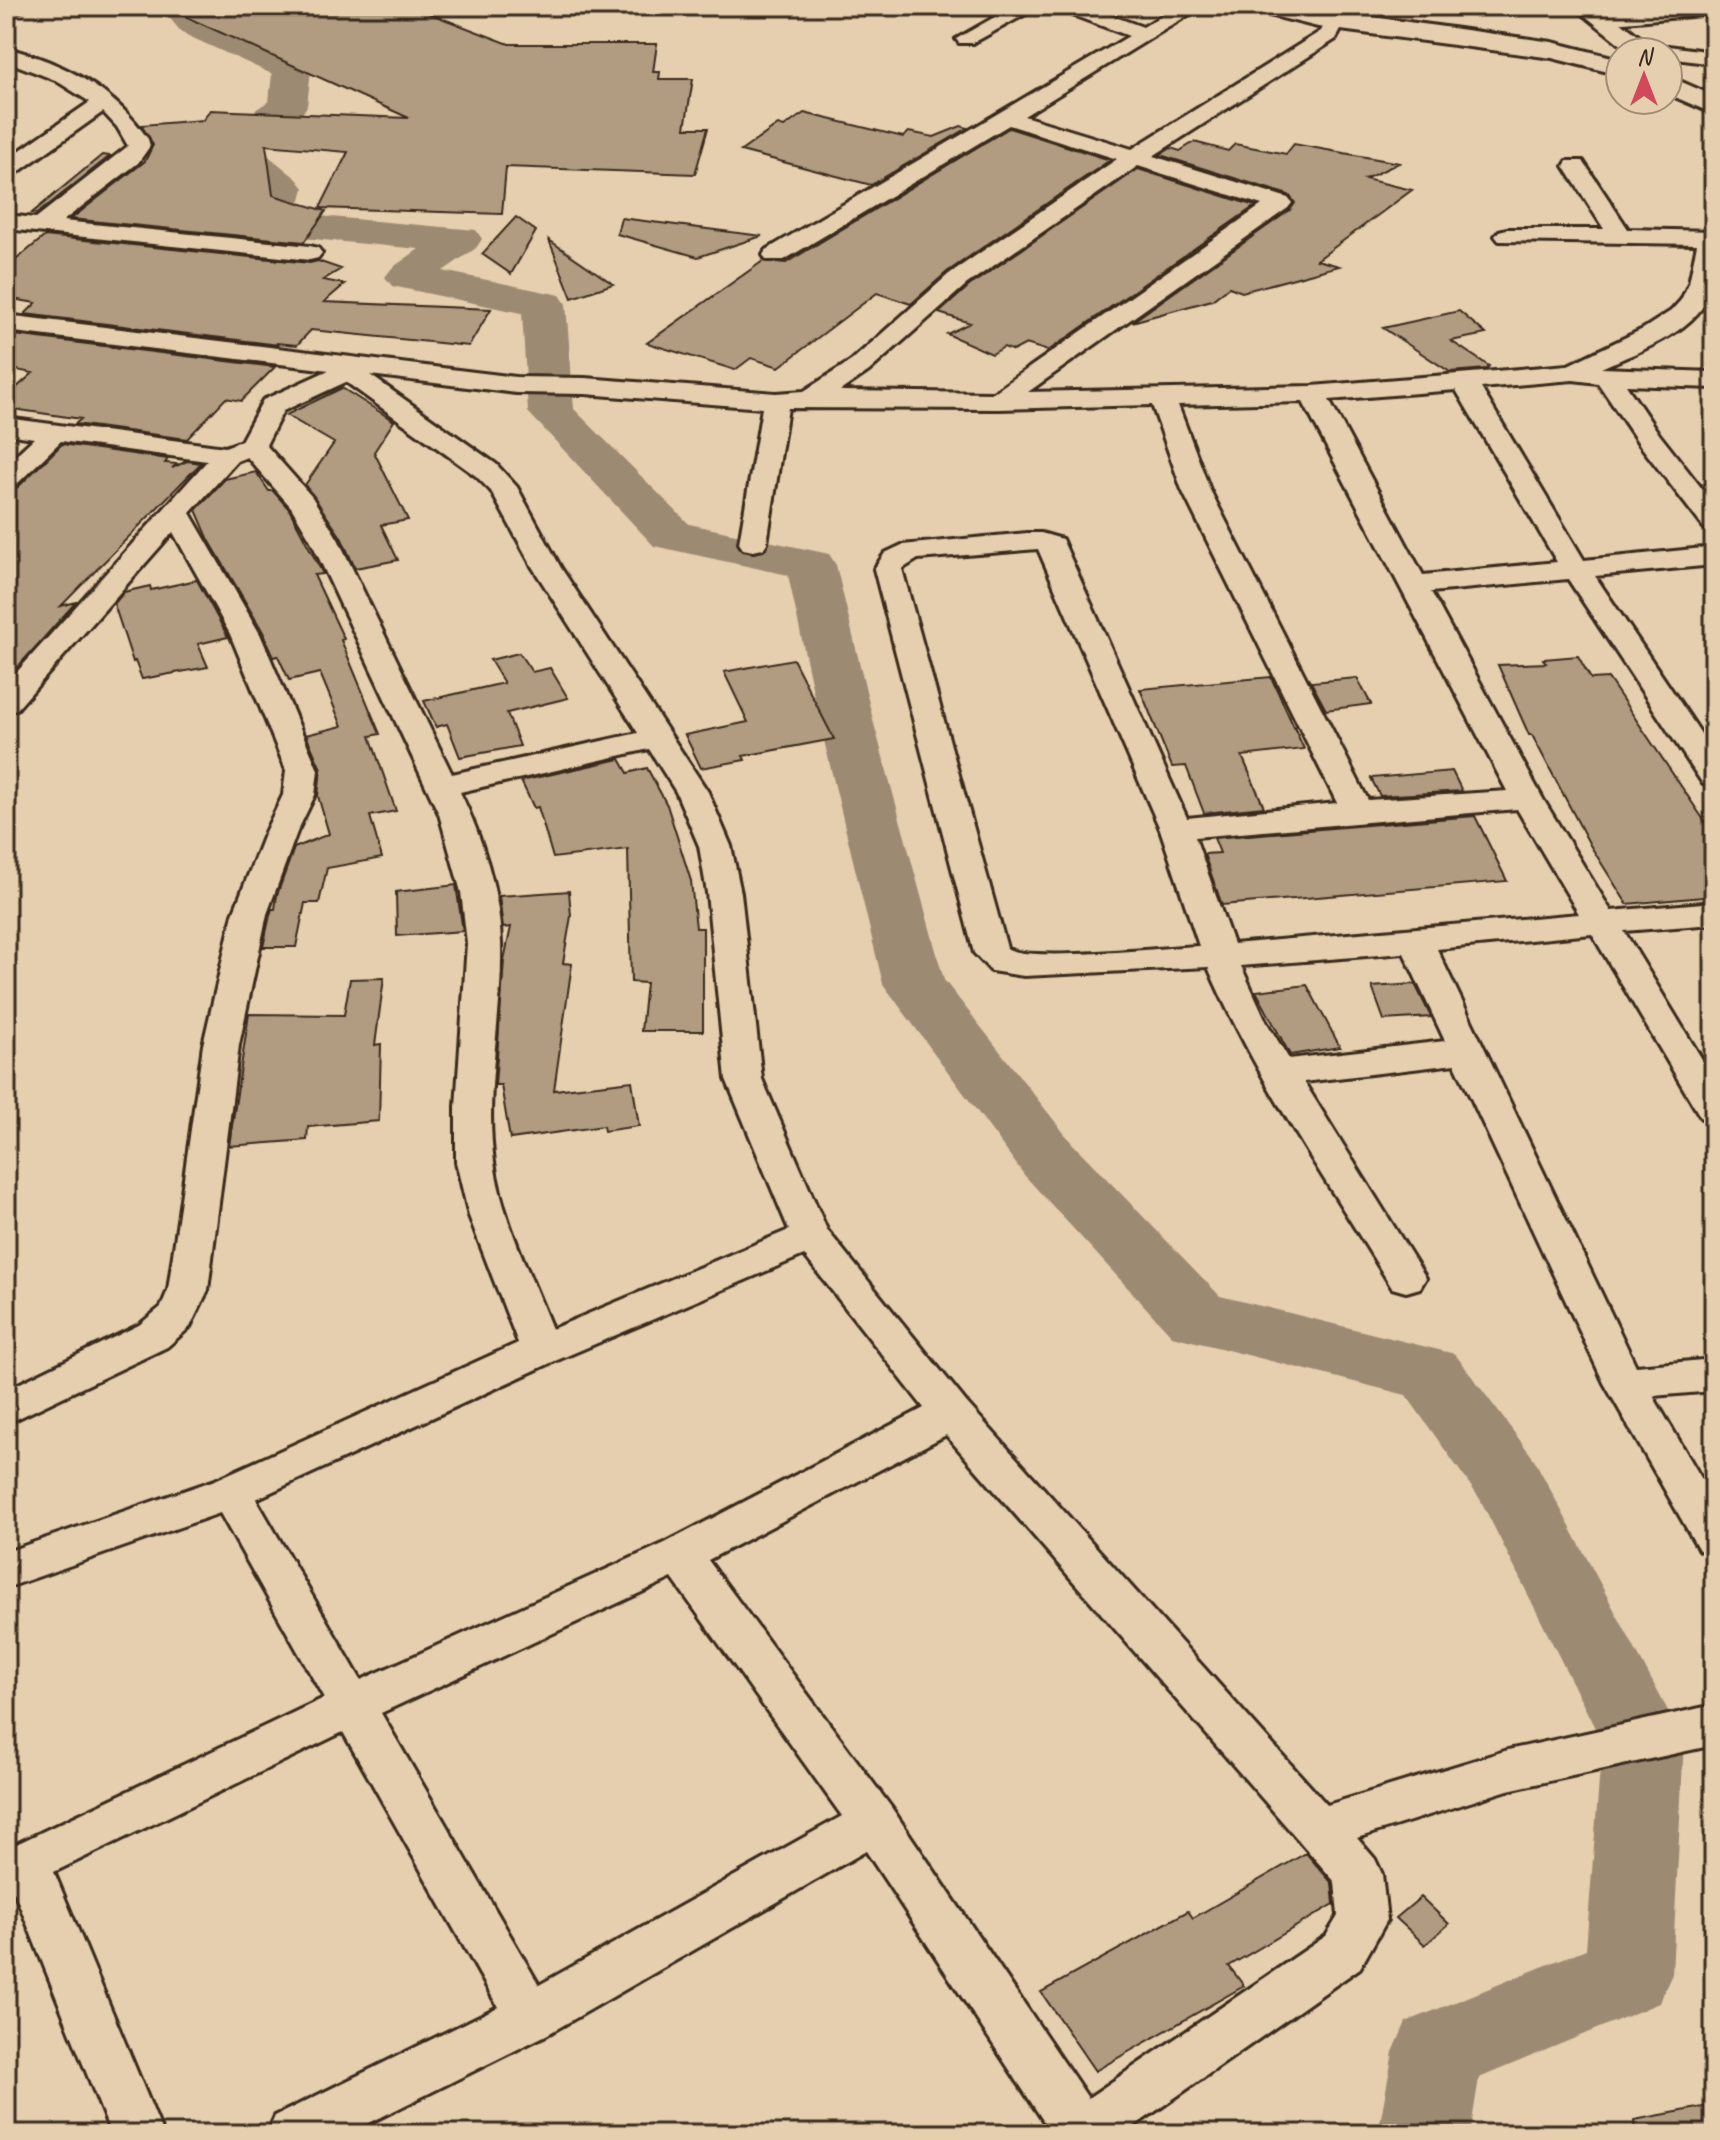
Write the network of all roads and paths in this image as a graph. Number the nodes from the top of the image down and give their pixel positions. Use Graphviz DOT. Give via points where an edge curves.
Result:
graph roads {
  1 [pos="15,6"];
  2 [pos="1030,6"];
  3 [pos="1066,6"];
  4 [pos="1193,6"];
  5 [pos="1262,6"];
  6 [pos="1714,8"];
  7 [pos="6,9"];
  8 [pos="1339,10"];
  9 [pos="1593,12"];
  10 [pos="1144,34"];
  11 [pos="1627,36"];
  12 [pos="966,39"];
  13 [pos="1604,45"];
  14 [pos="6,54"];
  15 [pos="1684,55"];
  16 [pos="1714,58"];
  17 [pos="1604,63"];
  18 [pos="1684,75"];
  19 [pos="1714,87"];
  20 [pos="1684,92"];
  21 [pos="105,101"];
  22 [pos="1714,106"];
  23 [pos="1006,117"];
  24 [pos="1134,158"];
  25 [pos="1575,166"];
  26 [pos="6,170"];
  27 [pos="6,222"];
  28 [pos="42,225"];
  29 [pos="1507,236"];
  30 [pos="1712,236"];
  31 [pos="1621,237"];
  32 [pos="310,253"];
  33 [pos="775,255"];
  34 [pos="1710,273"];
  35 [pos="6,323"];
  36 [pos="1641,340"];
  37 [pos="342,367"];
  38 [pos="1573,372"];
  39 [pos="1607,377"];
  40 [pos="1706,380"];
  41 [pos="1465,383"];
  42 [pos="1312,394"];
  43 [pos="811,398"];
  44 [pos="1163,400"];
  45 [pos="776,401"];
  46 [pos="999,401"];
  47 [pos="6,426"];
  48 [pos="52,435"];
  49 [pos="239,451"];
  50 [pos="6,479"];
  51 [pos="177,514"];
  52 [pos="1714,522"];
  53 [pos="753,543"];
  54 [pos="1714,556"];
  55 [pos="1575,568"];
  56 [pos="1412,585"];
  57 [pos="6,703"];
  58 [pos="658,738"];
  59 [pos="1714,777"];
  60 [pos="442,786"];
  61 [pos="1527,799"];
  62 [pos="1357,811"];
  63 [pos="1176,829"];
  64 [pos="1714,913"];
  65 [pos="1602,921"];
  66 [pos="1416,942"];
  67 [pos="1220,956"];
  68 [pos="1467,1050"];
  69 [pos="1278,1073"];
  70 [pos="1714,1109"];
  71 [pos="811,1236"];
  72 [pos="1406,1278"];
  73 [pos="541,1350"];
  74 [pos="1714,1375"];
  75 [pos="1624,1383"];
  76 [pos="6,1408"];
  77 [pos="951,1413"];
  78 [pos="230,1492"];
  79 [pos="1714,1538"];
  80 [pos="680,1555"];
  81 [pos="6,1570"];
  82 [pos="351,1706"];
  83 [pos="1714,1725"];
  84 [pos="874,1822"];
  85 [pos="1319,1829"];
  86 [pos="16,1868"];
  87 [pos="530,2017"];
  88 [pos="137,2134"];
  89 [pos="293,2134"];
  90 [pos="1080,2134"];
  1 -- 7 [label="street"];
  2 -- 12 [label="street"];
  3 -- 10 [label="street"];
  4 -- 10 [label="street"];
  5 -- 8 [label="main road"];
  6 -- 9 [label="street"];
  8 -- 13 [label="main road"];
  8 -- 17 [label="main road"];
  8 -- 24 [label="street" via="1329,35"];
  9 -- 11 [label="main road"];
  10 -- 23 [label="street"];
  14 -- 21 [label="street" via="60,73"];
  15 -- 16 [label="street"];
  18 -- 19 [label="main road"];
  20 -- 22 [label="main road"];
  21 -- 26 [label="street"];
  21 -- 28 [label="street" via="132,130 139,146"];
  23 -- 24 [label="street"];
  23 -- 33 [label="street"];
  24 -- 43 [label="street" via="958,279 860,366"];
  24 -- 46 [label="street" via="1280,203"];
  25 -- 31 [label="street"];
  27 -- 28 [label="street"];
  28 -- 32 [label="street"];
  29 -- 31 [label="street"];
  30 -- 31 [label="street"];
  30 -- 34 [label="street"];
  34 -- 36 [label="street" via="1687,310"];
  35 -- 37 [label="street"];
  36 -- 38 [label="street"];
  36 -- 40 [label="street"];
  37 -- 45 [label="street" via="516,385"];
  37 -- 49 [label="street" via="272,406"];
  37 -- 58 [label="street" via="503,487 547,568"];
  38 -- 39 [label="street"];
  38 -- 41 [label="street"];
  39 -- 40 [label="street"];
  39 -- 52 [label="street"];
  41 -- 42 [label="street"];
  41 -- 55 [label="street"];
  42 -- 44 [label="street"];
  42 -- 56 [label="street"];
  43 -- 45 [label="street"];
  43 -- 46 [label="street"];
  44 -- 46 [label="street"];
  44 -- 62 [label="street" via="1196,490"];
  45 -- 53 [label="street"];
  47 -- 48 [label="street"];
  48 -- 49 [label="street"];
  48 -- 50 [label="street"];
  49 -- 51 [label="street"];
  49 -- 60 [label="street" via="302,503 324,539"];
  51 -- 57 [label="street"];
  51 -- 76 [label="street" via="245,634 302,770 299,795 250,914 221,1045 188,1290 176,1316 153,1336"];
  54 -- 55 [label="street"];
  55 -- 56 [label="street"];
  55 -- 59 [label="street"];
  56 -- 61 [label="street"];
  58 -- 60 [label="street"];
  58 -- 71 [label="street" via="692,792 715,846 744,1079"];
  60 -- 73 [label="street" via="469,856 484,943 475,1162 488,1216"];
  61 -- 62 [label="street"];
  61 -- 65 [label="street"];
  62 -- 63 [label="street"];
  63 -- 67 [label="street"];
  63 -- 67 [label="street" via="1052,545 1027,541 941,548 895,559 888,569 991,953 1003,963 1018,964"];
  64 -- 65 [label="street"];
  65 -- 66 [label="street"];
  65 -- 70 [label="street"];
  66 -- 67 [label="street"];
  66 -- 68 [label="street"];
  67 -- 69 [label="street"];
  68 -- 69 [label="street"];
  68 -- 75 [label="street"];
  69 -- 72 [label="street"];
  71 -- 73 [label="street"];
  71 -- 77 [label="street"];
  73 -- 78 [label="street"];
  74 -- 75 [label="street"];
  75 -- 79 [label="street"];
  77 -- 80 [label="street"];
  77 -- 85 [label="street"];
  78 -- 81 [label="street"];
  78 -- 82 [label="street"];
  80 -- 82 [label="street"];
  80 -- 84 [label="street"];
  82 -- 86 [label="street"];
  82 -- 87 [label="street"];
  83 -- 85 [label="street" via="1508,1770"];
  84 -- 87 [label="street"];
  84 -- 90 [label="street"];
  85 -- 90 [label="street" via="1358,1874 1363,1920 1343,1952"];
  86 -- 88 [label="street"];
  87 -- 89 [label="street"];
}
